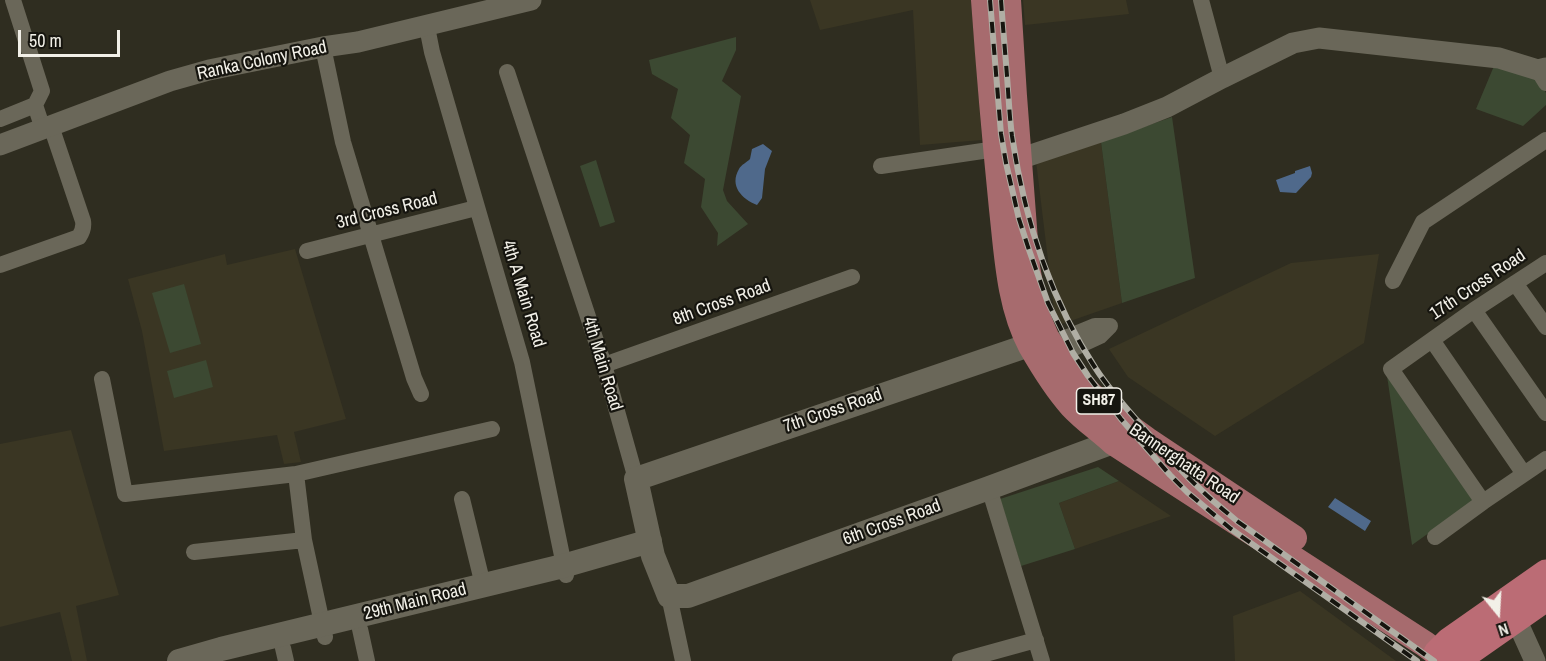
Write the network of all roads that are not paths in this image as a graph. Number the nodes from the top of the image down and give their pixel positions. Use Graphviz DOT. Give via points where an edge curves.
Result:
graph roads {
  1 [pos="13,0"];
  2 [pos="531,0"];
  3 [pos="984,0"];
  4 [pos="1008,0"];
  5 [pos="1201,0"];
  6 [pos="427,27"];
  7 [pos="323,47"];
  8 [pos="507,72"];
  9 [pos="1544,74"];
  10 [pos="1222,78"];
  11 [pos="35,105"];
  12 [pos="0,119"];
  13 [pos="47,128"];
  14 [pos="1546,140"];
  15 [pos="0,145"];
  16 [pos="996,149"];
  17 [pos="1019,159"];
  18 [pos="881,166"];
  19 [pos="477,208"];
  20 [pos="371,235"];
  21 [pos="306,251"];
  22 [pos="1546,263"];
  23 [pos="0,266"];
  24 [pos="852,278"];
  25 [pos="1393,281"];
  26 [pos="1515,283"];
  27 [pos="1474,310"];
  28 [pos="1546,327"];
  29 [pos="1432,340"];
  30 [pos="1047,345"];
  31 [pos="604,365"];
  32 [pos="102,379"];
  33 [pos="421,394"];
  34 [pos="1546,414"];
  35 [pos="492,429"];
  36 [pos="1119,433"];
  37 [pos="1546,459"];
  38 [pos="296,474"];
  39 [pos="1524,474"];
  40 [pos="636,478"];
  41 [pos="989,488"];
  42 [pos="462,499"];
  43 [pos="1483,502"];
  44 [pos="1435,537"];
  45 [pos="304,540"];
  46 [pos="652,548"];
  47 [pos="194,552"];
  48 [pos="565,571"];
  49 [pos="1546,573"];
  50 [pos="483,585"];
  51 [pos="669,596"];
  52 [pos="1546,598"];
  53 [pos="1516,618"];
  54 [pos="360,629"];
  55 [pos="324,631"];
  56 [pos="1036,640"];
  57 [pos="284,655"];
  58 [pos="1454,655"];
  59 [pos="223,657"];
  60 [pos="179,661"];
  61 [pos="367,661"];
  62 [pos="683,661"];
  63 [pos="960,661"];
  64 [pos="1042,661"];
  65 [pos="1534,661"];
  1 -- 11 [label="street" via="42,91"];
  2 -- 6 [label="street, Ranka Colony Road"];
  3 -- 16 [label="main road, Bannerghatta Road / SH87"];
  4 -- 17 [label="main road, Bannerghatta Road / SH87"];
  5 -- 10 [label="street"];
  6 -- 7 [label="street, Ranka Colony Road"];
  6 -- 19 [label="street, 4th A Main Road"];
  7 -- 13 [label="street, Ranka Colony Road" via="179,78"];
  7 -- 20 [label="street" via="343,142"];
  8 -- 31 [label="street, 4th Main Road"];
  9 -- 10 [label="street" via="1499,58 1319,38 1293,43"];
  10 -- 17 [label="street" via="1167,107"];
  11 -- 12 [label="street"];
  11 -- 13 [label="street"];
  13 -- 15 [label="street, Ranka Colony Road"];
  13 -- 23 [label="street" via="84,228 79,237"];
  14 -- 25 [label="street" via="1423,222"];
  16 -- 18 [label="street"];
  16 -- 30 [label="main road, Bannerghatta Road / SH87" via="1014,301 1021,324"];
  17 -- 30 [label="main road, Bannerghatta Road / SH87" via="1027,267 1035,311"];
  19 -- 20 [label="street, 3rd Cross Road"];
  19 -- 48 [label="street, 4th A Main Road" via="522,362"];
  20 -- 21 [label="street, 3rd Cross Road"];
  20 -- 33 [label="street"];
  22 -- 26 [label="street, 17th Cross Road"];
  24 -- 31 [label="street, 8th Cross Road"];
  26 -- 27 [label="street, 17th Cross Road"];
  26 -- 28 [label="street"];
  27 -- 29 [label="street, 17th Cross Road"];
  27 -- 34 [label="street"];
  29 -- 39 [label="street"];
  29 -- 43 [label="street, 17th Cross Road" via="1391,369"];
  30 -- 36 [label="main road, Bannerghatta Road / SH87" via="1049,376 1073,407"];
  30 -- 40 [label="main road, 7th Cross Road"];
  31 -- 40 [label="street, 4th Main Road"];
  32 -- 38 [label="street" via="125,494"];
  35 -- 38 [label="street"];
  36 -- 41 [label="main road, 6th Cross Road"];
  36 -- 58 [label="main road, Bannerghatta Road / SH87" via="1416,638"];
  37 -- 39 [label="street"];
  38 -- 45 [label="street"];
  39 -- 43 [label="street"];
  40 -- 46 [label="main road, 4th Main Road"];
  41 -- 51 [label="main road, 6th Cross Road" via="688,596"];
  41 -- 56 [label="street"];
  42 -- 50 [label="street"];
  43 -- 44 [label="street"];
  45 -- 47 [label="street"];
  45 -- 55 [label="street"];
  46 -- 48 [label="main road, 29th Main Road"];
  46 -- 51 [label="main road, 4th Main Road"];
  48 -- 50 [label="main road, 29th Main Road"];
  48 -- 54 [label="main road, 29th Main Road"];
  49 -- 58 [label="highway"];
  50 -- 55 [label="main road, 29th Main Road"];
  51 -- 62 [label="street, 4th Main Road"];
  52 -- 53 [label="highway"];
  53 -- 58 [label="highway"];
  53 -- 65 [label="street"];
  54 -- 55 [label="main road, 29th Main Road"];
  54 -- 61 [label="street"];
  55 -- 57 [label="main road, 29th Main Road"];
  55 -- 59 [label="main road, 29th Main Road"];
  56 -- 63 [label="street"];
  56 -- 64 [label="street"];
  57 -- 59 [label="main road, 29th Main Road"];
  59 -- 60 [label="main road, 29th Main Road"];
}
